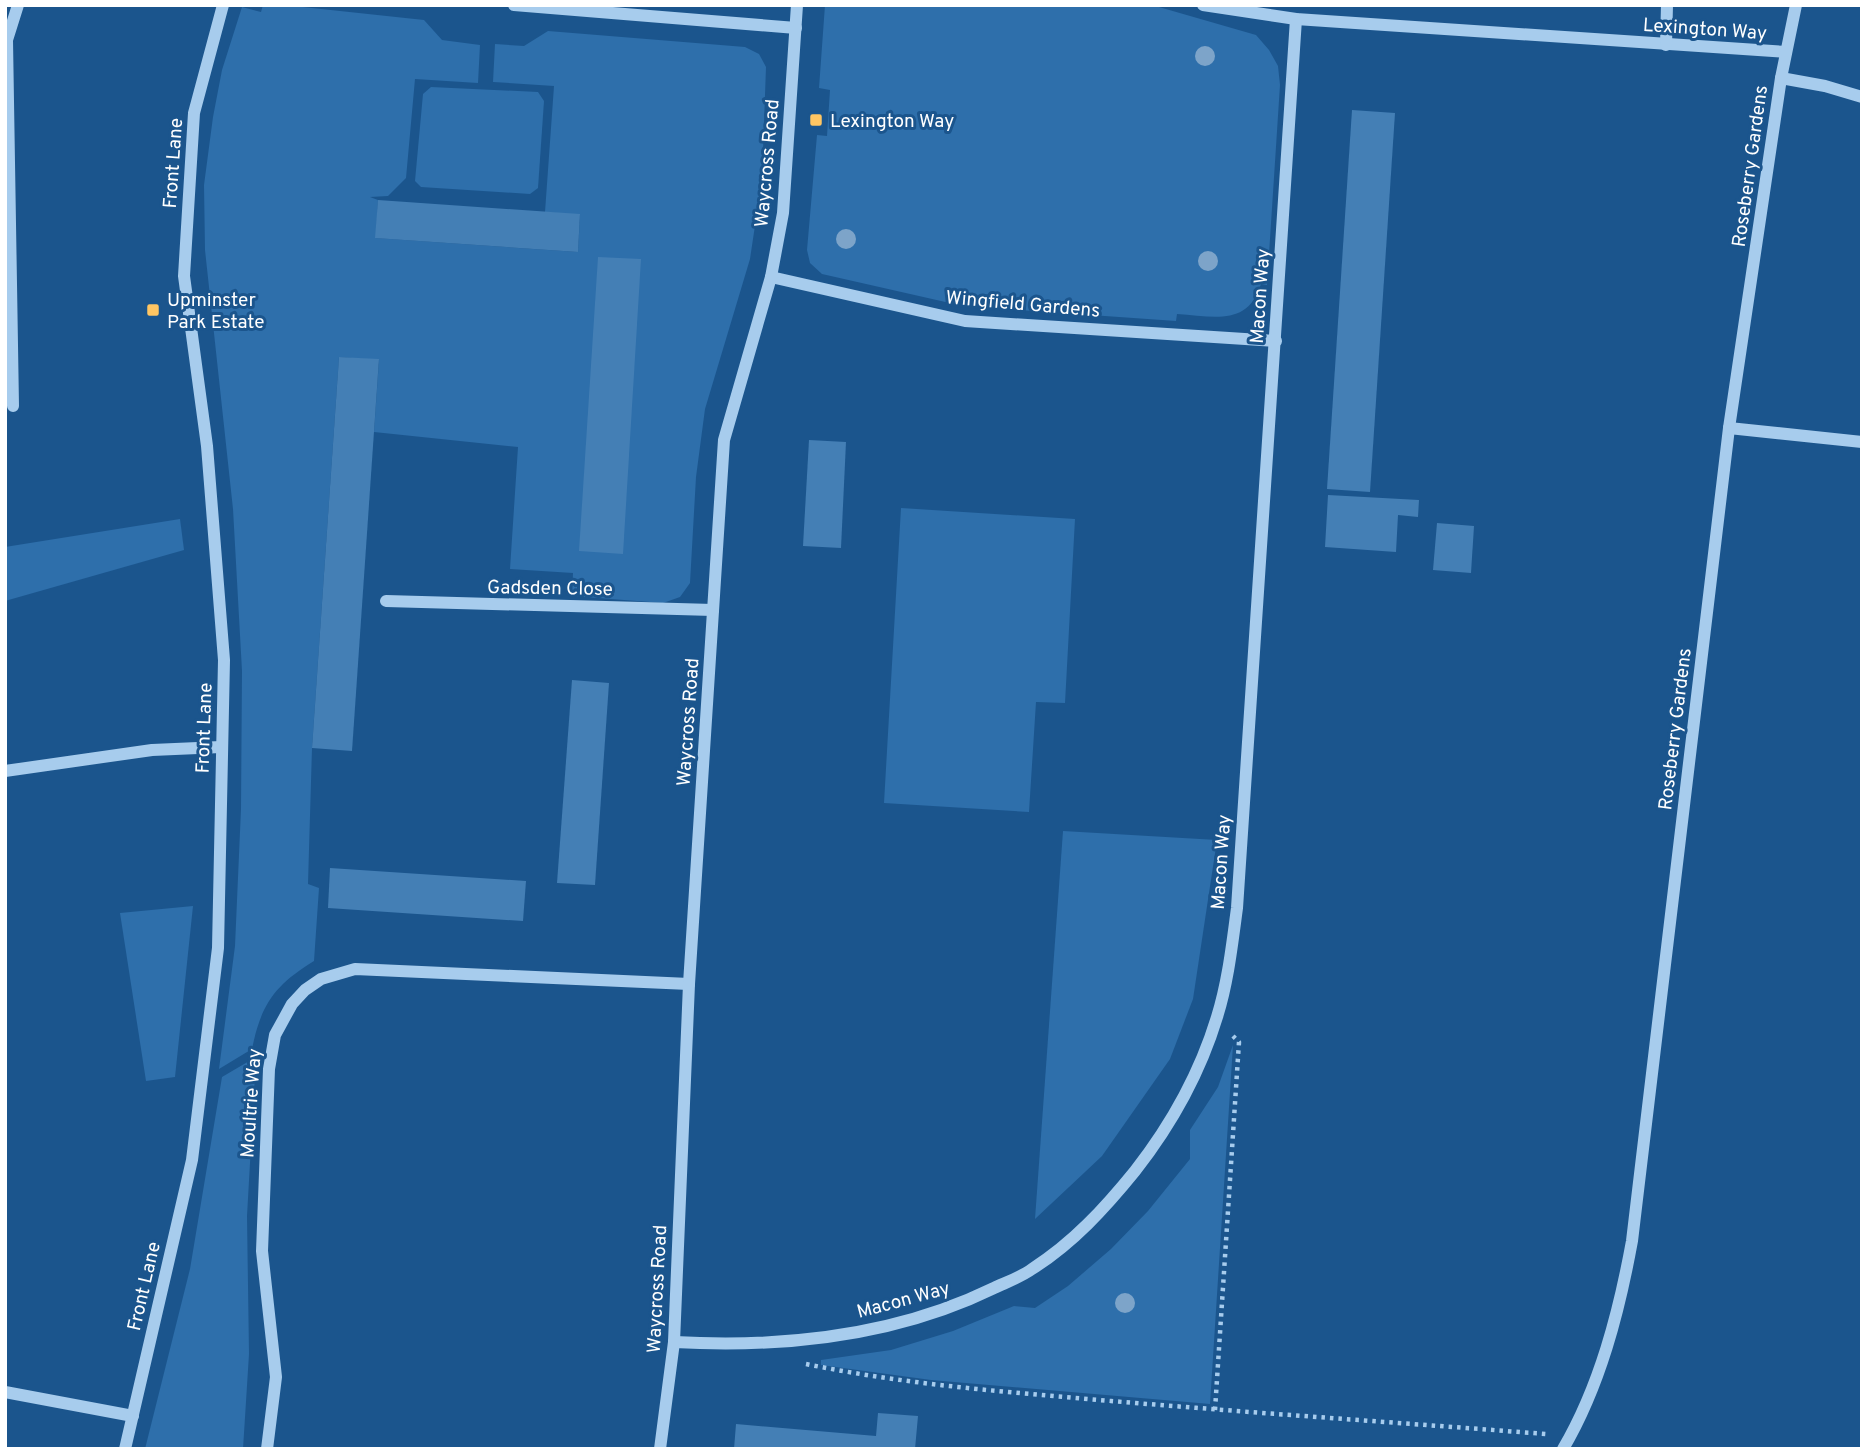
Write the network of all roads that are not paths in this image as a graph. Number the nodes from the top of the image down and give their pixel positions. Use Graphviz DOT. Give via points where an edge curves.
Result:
graph roads {
  1 [pos="18,5"];
  2 [pos="223,5"];
  3 [pos="514,5"];
  4 [pos="797,5"];
  5 [pos="1203,5"];
  6 [pos="1667,5"];
  7 [pos="1796,5"];
  8 [pos="1296,19"];
  9 [pos="796,28"];
  10 [pos="1666,45"];
  11 [pos="1786,52"];
  12 [pos="1781,78"];
  13 [pos="1862,97"];
  14 [pos="771,277"];
  15 [pos="1276,341"];
  16 [pos="13,406"];
  17 [pos="1729,428"];
  18 [pos="1862,442"];
  19 [pos="386,601"];
  20 [pos="713,610"];
  21 [pos="221,747"];
  22 [pos="5,771"];
  23 [pos="689,984"];
  24 [pos="674,1342"];
  25 [pos="5,1392"];
  26 [pos="133,1416"];
  27 [pos="125,1449"];
  28 [pos="267,1449"];
  29 [pos="660,1449"];
  30 [pos="1563,1449"];
  1 -- 16 [label="street" via="6,40"];
  2 -- 21 [label="street, Front Lane" via="194,113 184,276 207,446 218,580 224,660"];
  3 -- 9 [label="street"];
  4 -- 9 [label="street, Waycross Road"];
  5 -- 8 [label="street, Lexington Way"];
  6 -- 10 [label="street"];
  7 -- 11 [label="street, Roseberry Gardens"];
  8 -- 10 [label="street, Lexington Way"];
  8 -- 15 [label="street, Macon Way"];
  9 -- 14 [label="street, Waycross Road" via="785,201"];
  10 -- 11 [label="street, Lexington Way"];
  11 -- 12 [label="street, Roseberry Gardens"];
  12 -- 13 [label="street"];
  12 -- 17 [label="street, Roseberry Gardens"];
  14 -- 15 [label="street, Wingfield Gardens" via="965,321"];
  14 -- 20 [label="street, Waycross Road" via="724,440"];
  15 -- 24 [label="street, Macon Way" via="1237,908 1229,967 1194,1079 1154,1147 1082,1232 1032,1270 962,1304 892,1326 822,1338"];
  17 -- 18 [label="street"];
  17 -- 30 [label="street, Roseberry Gardens" via="1632,1241 1622,1299 1590,1397"];
  19 -- 20 [label="street, Gadsden Close"];
  20 -- 23 [label="street, Waycross Road"];
  21 -- 22 [label="street" via="152,750"];
  21 -- 26 [label="street, Front Lane" via="218,948 192,1160"];
  23 -- 24 [label="street, Waycross Road"];
  23 -- 28 [label="street, Moultrie Way" via="355,970 321,979 292,1004 275,1035 269,1069 262,1251 276,1377"];
  24 -- 29 [label="street, Waycross Road"];
  25 -- 26 [label="street"];
  26 -- 27 [label="street, Front Lane"];
}
